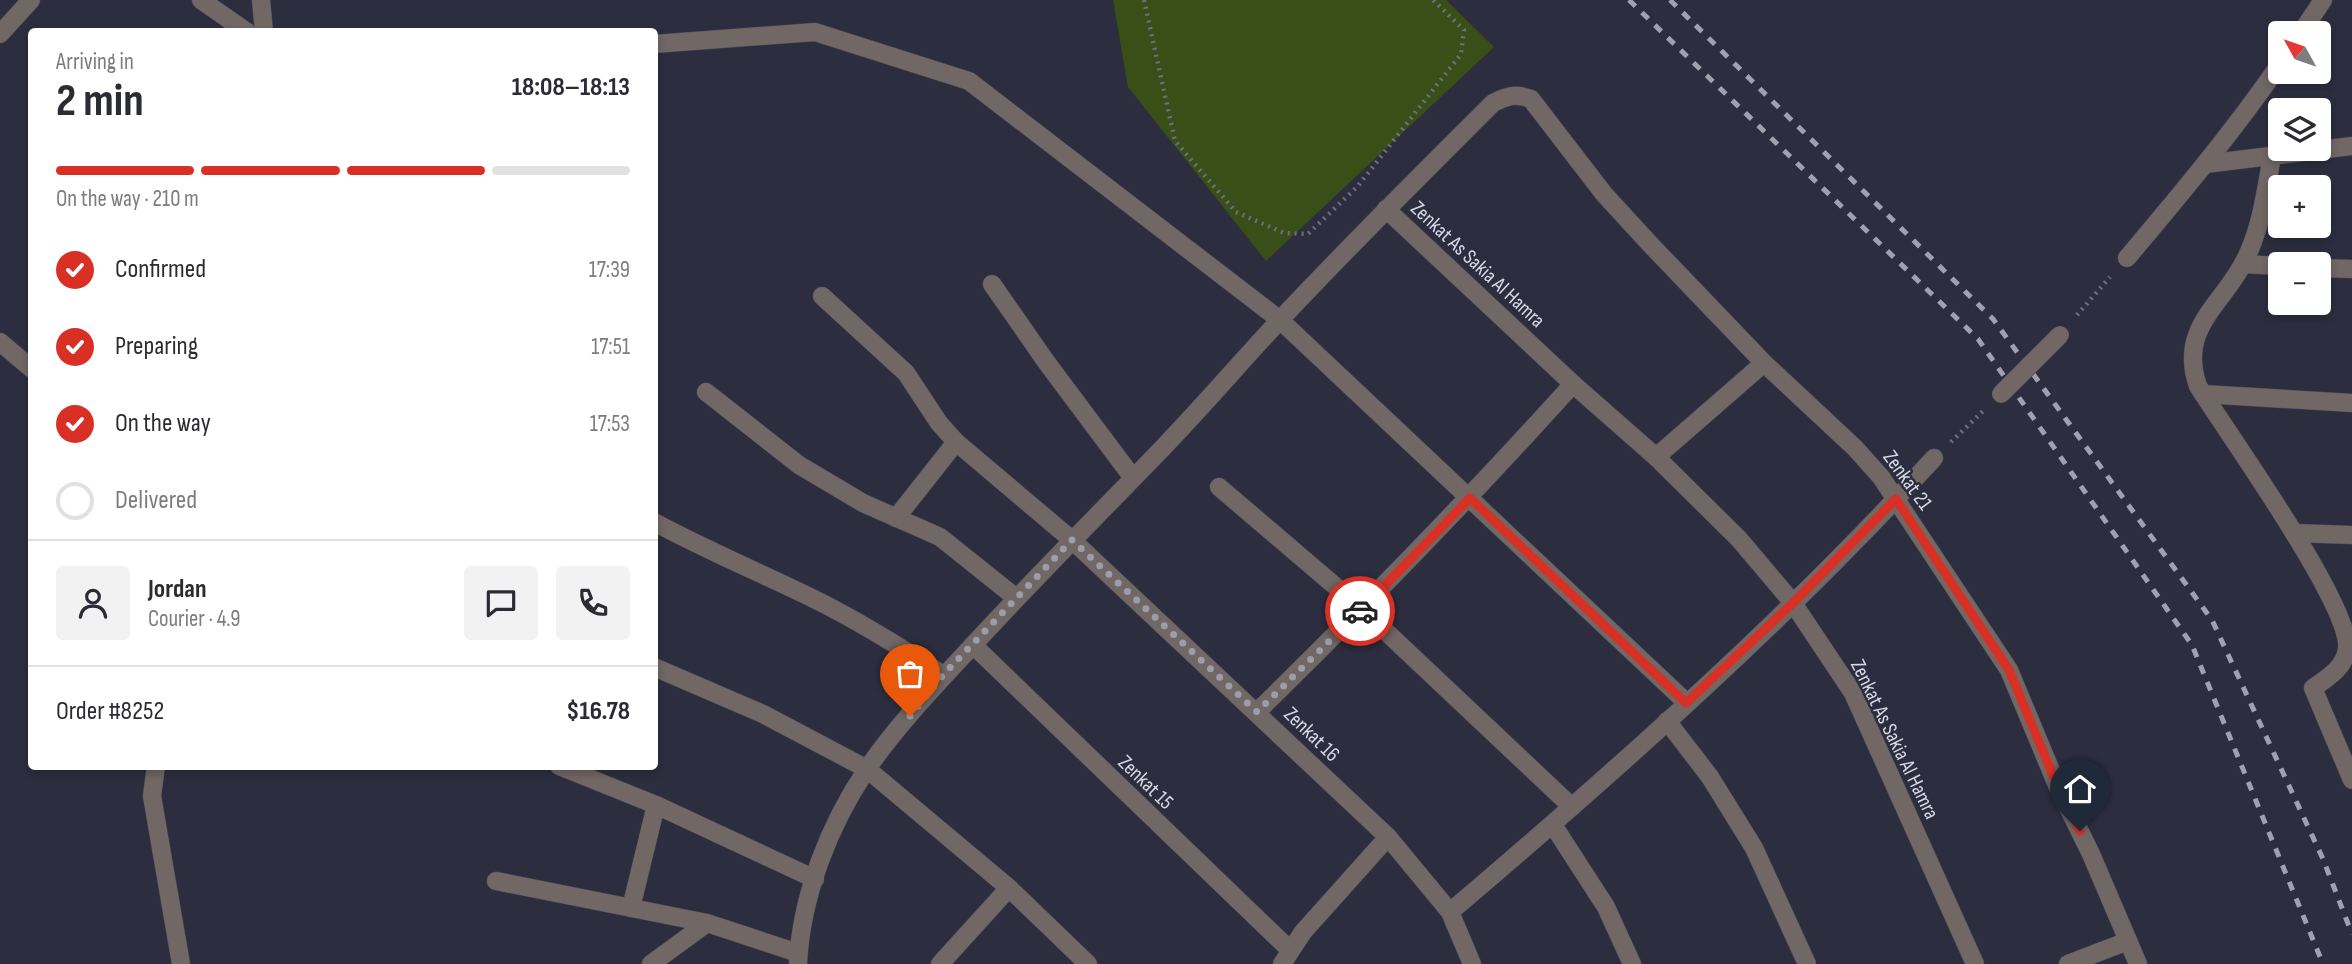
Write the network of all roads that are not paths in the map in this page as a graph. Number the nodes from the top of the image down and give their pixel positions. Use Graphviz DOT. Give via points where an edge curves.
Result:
graph roads {
  1 [pos="31,0"];
  2 [pos="201,0"];
  3 [pos="261,0"];
  4 [pos="2323,0"];
  5 [pos="2309,21"];
  6 [pos="241,28"];
  7 [pos="264,28"];
  8 [pos="0,34"];
  9 [pos="658,44"];
  10 [pos="2268,82"];
  11 [pos="2352,146"];
  12 [pos="2331,149"];
  13 [pos="2268,156"];
  14 [pos="2271,161"];
  15 [pos="2205,164"];
  16 [pos="1386,209"];
  17 [pos="2127,258"];
  18 [pos="2243,264"];
  19 [pos="2268,265"];
  20 [pos="2331,268"];
  21 [pos="2352,269"];
  22 [pos="992,284"];
  23 [pos="822,296"];
  24 [pos="1280,320"];
  25 [pos="2060,335"];
  26 [pos="0,342"];
  27 [pos="1764,363"];
  28 [pos="28,366"];
  29 [pos="1573,384"];
  30 [pos="706,392"];
  31 [pos="2001,394"];
  32 [pos="2203,394"];
  33 [pos="2352,403"];
  34 [pos="956,442"];
  35 [pos="1656,457"];
  36 [pos="1934,458"];
  37 [pos="1133,478"];
  38 [pos="1219,487"];
  39 [pos="1470,498"];
  40 [pos="1896,499"];
  41 [pos="896,518"];
  42 [pos="658,524"];
  43 [pos="2294,534"];
  44 [pos="2352,536"];
  45 [pos="1072,540"];
  46 [pos="1015,597"];
  47 [pos="1793,603"];
  48 [pos="1362,609"];
  49 [pos="972,645"];
  50 [pos="2349,654"];
  51 [pos="658,669"];
  52 [pos="943,675"];
  53 [pos="1686,703"];
  54 [pos="1257,712"];
  55 [pos="1667,721"];
  56 [pos="867,769"];
  57 [pos="155,770"];
  58 [pos="569,770"];
  59 [pos="2352,780"];
  60 [pos="656,805"];
  61 [pos="1572,807"];
  62 [pos="1553,825"];
  63 [pos="1388,837"];
  64 [pos="815,878"];
  65 [pos="496,881"];
  66 [pos="1009,888"];
  67 [pos="631,908"];
  68 [pos="1450,912"];
  69 [pos="707,923"];
  70 [pos="2128,941"];
  71 [pos="1286,957"];
  72 [pos="798,959"];
  73 [pos="181,964"];
  74 [pos="651,964"];
  75 [pos="940,964"];
  76 [pos="1088,964"];
  77 [pos="1472,964"];
  78 [pos="1632,964"];
  79 [pos="1807,964"];
  80 [pos="1975,964"];
  81 [pos="2068,964"];
  82 [pos="2138,964"];
  1 -- 8 [label="street"];
  2 -- 6 [label="street"];
  3 -- 7 [label="street"];
  4 -- 5 [label="street"];
  9 -- 24 [label="street" via="815,32 969,82"];
  10 -- 15 [label="street"];
  11 -- 12 [label="street"];
  13 -- 15 [label="street"];
  14 -- 18 [label="street" via="2260,219"];
  15 -- 17 [label="street"];
  16 -- 24 [label="street, Zenkat As Sakia Al Hamra"];
  16 -- 27 [label="street, Zenkat 21" via="1493,103 1507,96 1531,99 1604,194"];
  16 -- 29 [label="street, Zenkat As Sakia Al Hamra"];
  18 -- 19 [label="street"];
  18 -- 32 [label="street" via="2212,306 2195,340 2192,367"];
  20 -- 21 [label="street"];
  22 -- 37 [label="street"];
  23 -- 34 [label="street, Zenkat 16" via="906,373"];
  24 -- 37 [label="street, Zenkat As Sakia Al Hamra"];
  24 -- 39 [label="street"];
  25 -- 31 [label="street, bridge"];
  26 -- 28 [label="street"];
  27 -- 35 [label="street"];
  27 -- 40 [label="street, Zenkat 21" via="1855,448"];
  29 -- 35 [label="street, Zenkat As Sakia Al Hamra"];
  29 -- 39 [label="street"];
  30 -- 41 [label="street" via="799,465"];
  32 -- 33 [label="street"];
  32 -- 43 [label="street"];
  34 -- 41 [label="street"];
  34 -- 45 [label="street, Zenkat 16"];
  35 -- 47 [label="street, Zenkat As Sakia Al Hamra" via="1739,539"];
  36 -- 40 [label="street"];
  37 -- 45 [label="street, Zenkat As Sakia Al Hamra"];
  38 -- 48 [label="street"];
  39 -- 48 [label="street"];
  39 -- 53 [label="street"];
  40 -- 47 [label="street"];
  40 -- 70 [label="street, Zenkat 21" via="2009,670"];
  41 -- 46 [label="street" via="940,537"];
  42 -- 52 [label="street" via="815,599"];
  43 -- 44 [label="street"];
  43 -- 50 [label="street" via="2340,616"];
  45 -- 46 [label="street, Zenkat As Sakia Al Hamra"];
  45 -- 54 [label="street, Zenkat 16"];
  46 -- 49 [label="street, Zenkat As Sakia Al Hamra"];
  47 -- 53 [label="street"];
  47 -- 80 [label="street, Zenkat As Sakia Al Hamra" via="1853,693"];
  48 -- 54 [label="street"];
  48 -- 61 [label="street"];
  49 -- 52 [label="street, Zenkat As Sakia Al Hamra"];
  49 -- 71 [label="street, Zenkat 15"];
  50 -- 59 [label="street" via="2313,688"];
  51 -- 56 [label="street" via="763,714"];
  52 -- 56 [label="street, Zenkat As Sakia Al Hamra"];
  53 -- 55 [label="street"];
  54 -- 63 [label="street, Zenkat 16"];
  55 -- 61 [label="street"];
  55 -- 79 [label="street" via="1754,848"];
  56 -- 64 [label="street, Zenkat As Sakia Al Hamra" via="829,840"];
  56 -- 66 [label="street"];
  57 -- 73 [label="street" via="152,796"];
  58 -- 60 [label="street"];
  60 -- 64 [label="street"];
  60 -- 67 [label="street"];
  61 -- 62 [label="street"];
  62 -- 68 [label="street"];
  62 -- 78 [label="street" via="1606,906"];
  63 -- 68 [label="street, Zenkat 16"];
  63 -- 71 [label="street"];
  64 -- 72 [label="street, Zenkat As Sakia Al Hamra"];
  65 -- 67 [label="street"];
  66 -- 75 [label="street"];
  66 -- 76 [label="street"];
  67 -- 69 [label="street"];
  68 -- 77 [label="street, Zenkat 16"];
  69 -- 72 [label="street"];
  69 -- 74 [label="street"];
  70 -- 81 [label="street"];
  70 -- 82 [label="street, Zenkat 21"];
}
